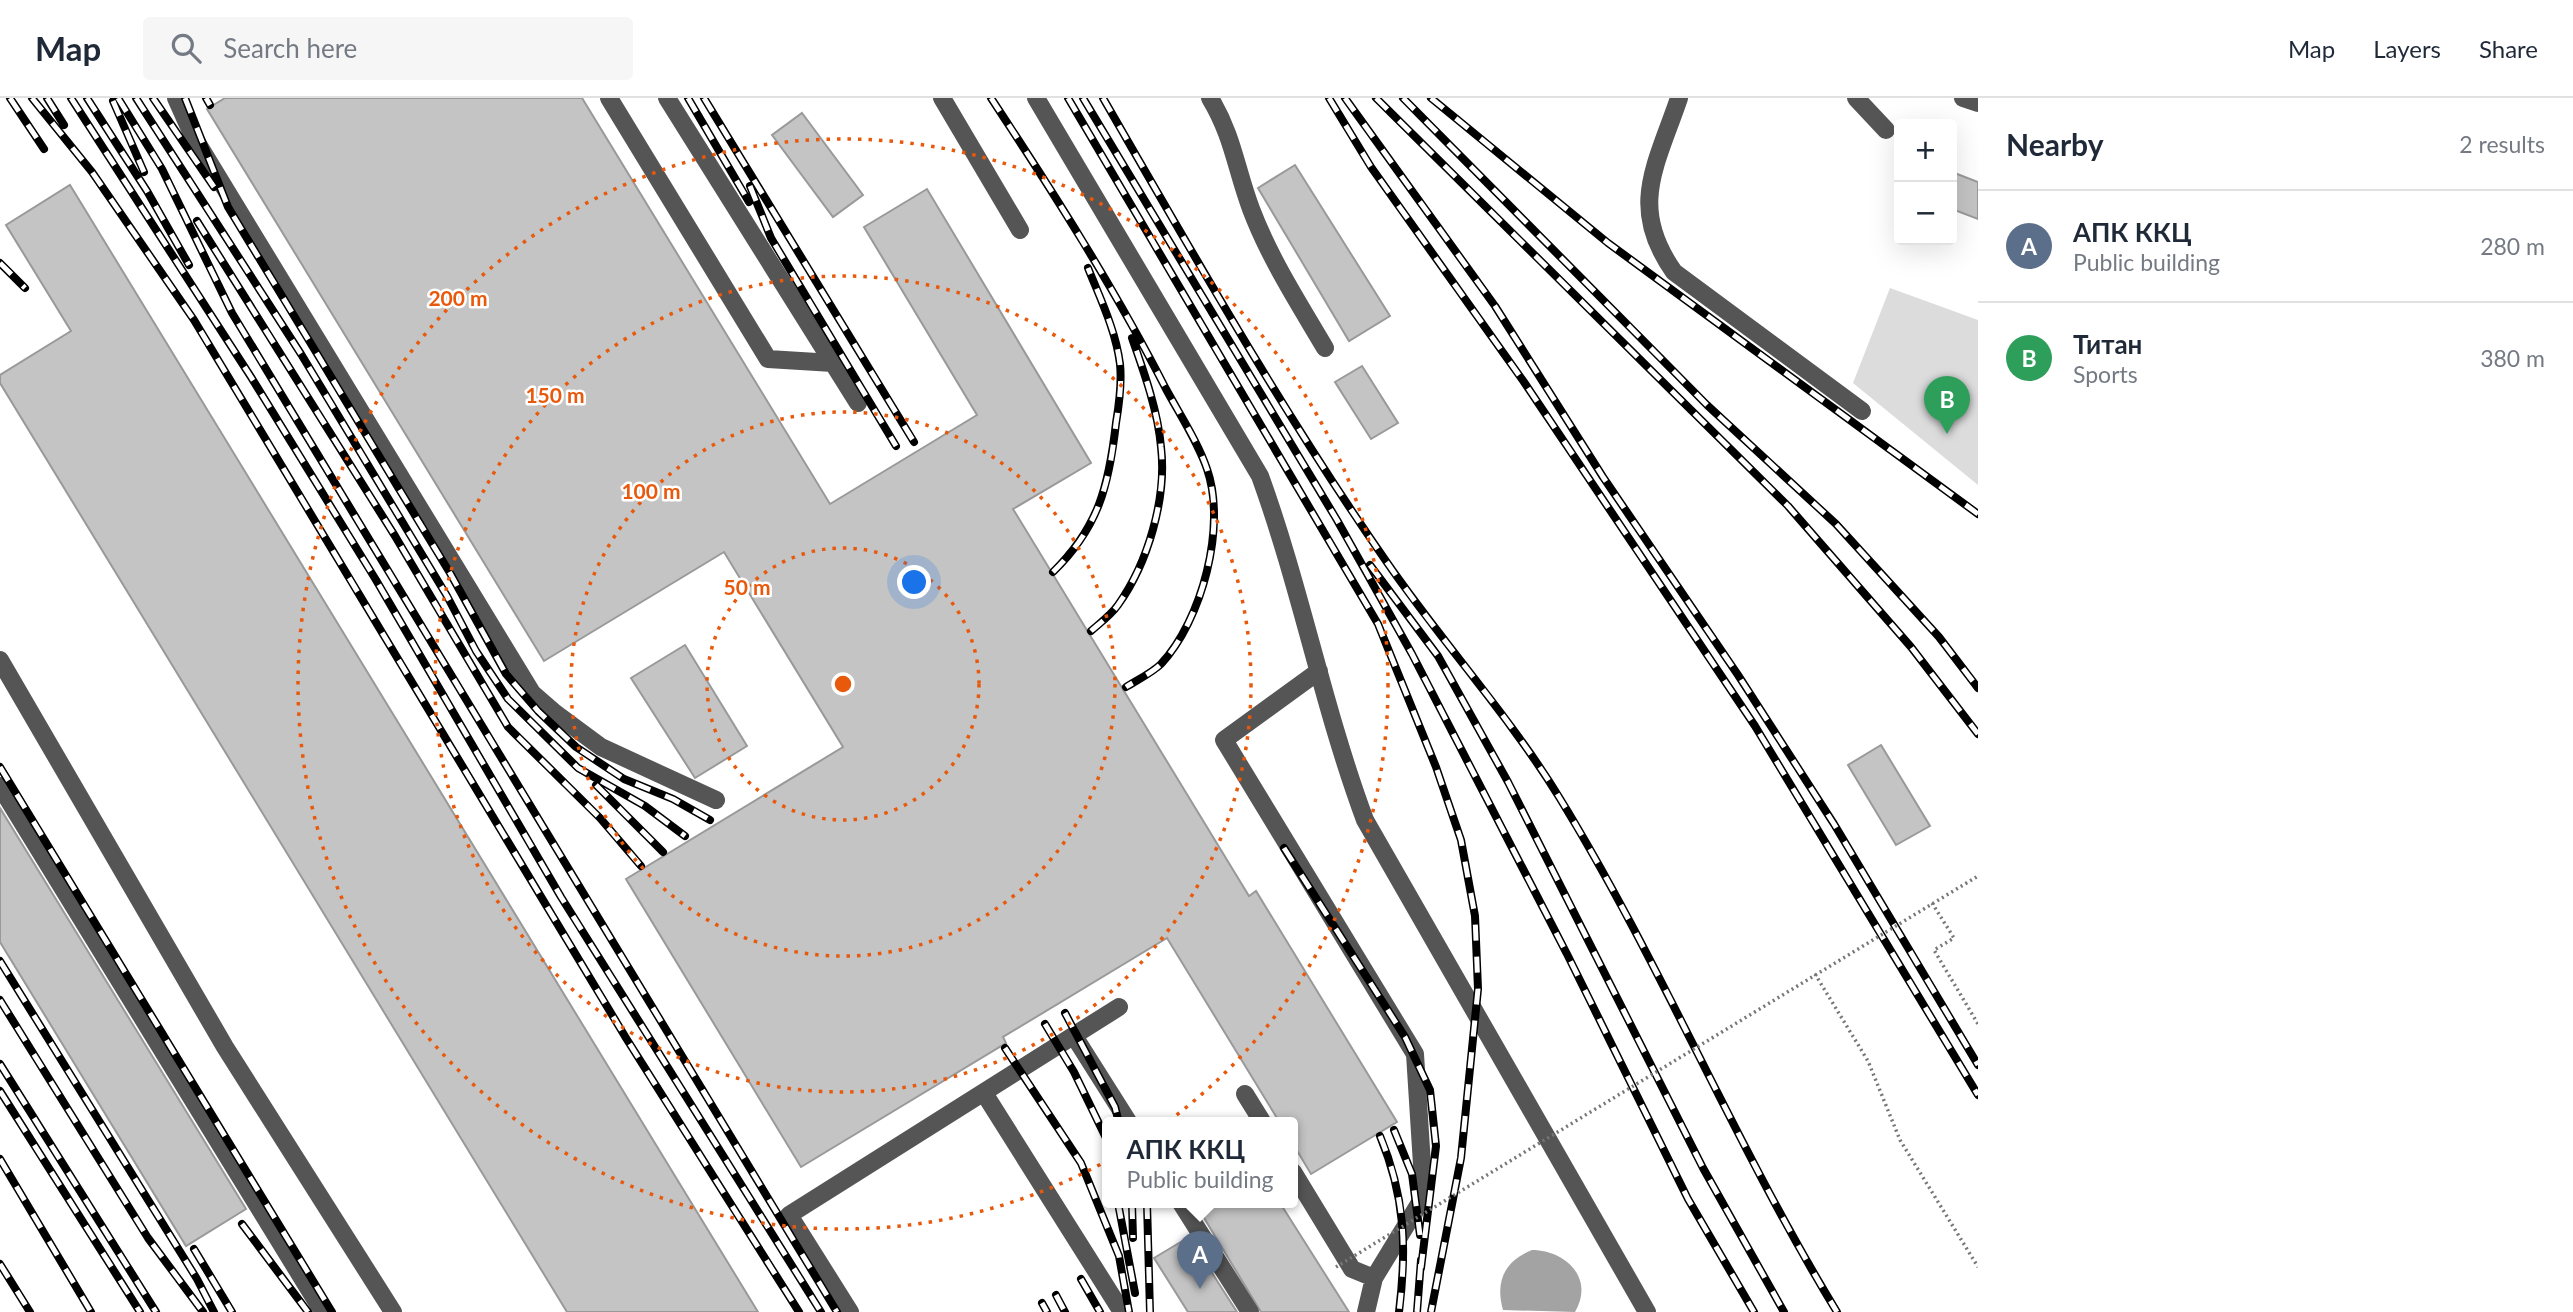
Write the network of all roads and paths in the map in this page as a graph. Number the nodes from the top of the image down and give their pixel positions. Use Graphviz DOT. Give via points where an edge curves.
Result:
graph roads {
  1 [pos="176,98"];
  2 [pos="608,98"];
  3 [pos="667,98"];
  4 [pos="942,98"];
  5 [pos="1036,98"];
  6 [pos="1210,98"];
  7 [pos="1679,98"];
  8 [pos="1856,98"];
  9 [pos="1963,98"];
  10 [pos="1978,103"];
  11 [pos="1886,130"];
  12 [pos="1020,230"];
  13 [pos="1325,348"];
  14 [pos="833,363"];
  15 [pos="858,403"];
  16 [pos="1862,411"];
  17 [pos="0,660"];
  18 [pos="1319,670"];
  19 [pos="0,786"];
  20 [pos="716,800"];
  21 [pos="1978,876"];
  22 [pos="1932,903"];
  23 [pos="1815,974"];
  24 [pos="1119,1007"];
  25 [pos="1978,1024"];
  26 [pos="1074,1036"];
  27 [pos="984,1093"];
  28 [pos="1245,1094"];
  29 [pos="1125,1117"];
  30 [pos="1259,1117"];
  31 [pos="1298,1180"];
  32 [pos="1184,1208"];
  33 [pos="1336,1267"];
  34 [pos="1978,1268"];
  35 [pos="1374,1278"];
  36 [pos="323,1312"];
  37 [pos="393,1312"];
  38 [pos="850,1312"];
  39 [pos="1122,1312"];
  40 [pos="1250,1312"];
  41 [pos="1366,1312"];
  42 [pos="1647,1312"];
  1 -- 20 [label="street" via="193,136 533,693 601,747"];
  2 -- 14 [label="street" via="768,359"];
  3 -- 14 [label="street"];
  4 -- 12 [label="street"];
  5 -- 18 [label="street" via="1260,476 1285,545"];
  6 -- 13 [label="street" via="1226,125 1271,258"];
  7 -- 16 [label="street" via="1647,201 1650,229 1661,254 1674,272"];
  8 -- 11 [label="street"];
  9 -- 10 [label="street"];
  14 -- 15 [label="street"];
  17 -- 37 [label="street" via="225,1047"];
  18 -- 35 [label="street" via="1224,740 1415,1054 1424,1196"];
  18 -- 42 [label="street" via="1343,761 1365,820"];
  19 -- 36 [label="street"];
  21 -- 22 [label="path, bridge"];
  22 -- 23 [label="path, bridge"];
  22 -- 25 [label="path" via="1954,938 1934,950"];
  23 -- 33 [label="path, bridge"];
  23 -- 34 [label="path" via="1868,1061 1900,1140"];
  24 -- 26 [label="street"];
  26 -- 27 [label="street"];
  26 -- 29 [label="street"];
  27 -- 38 [label="street" via="789,1215"];
  27 -- 39 [label="street"];
  28 -- 30 [label="street"];
  31 -- 35 [label="street" via="1352,1269"];
  32 -- 40 [label="street"];
  35 -- 41 [label="street"];
}
